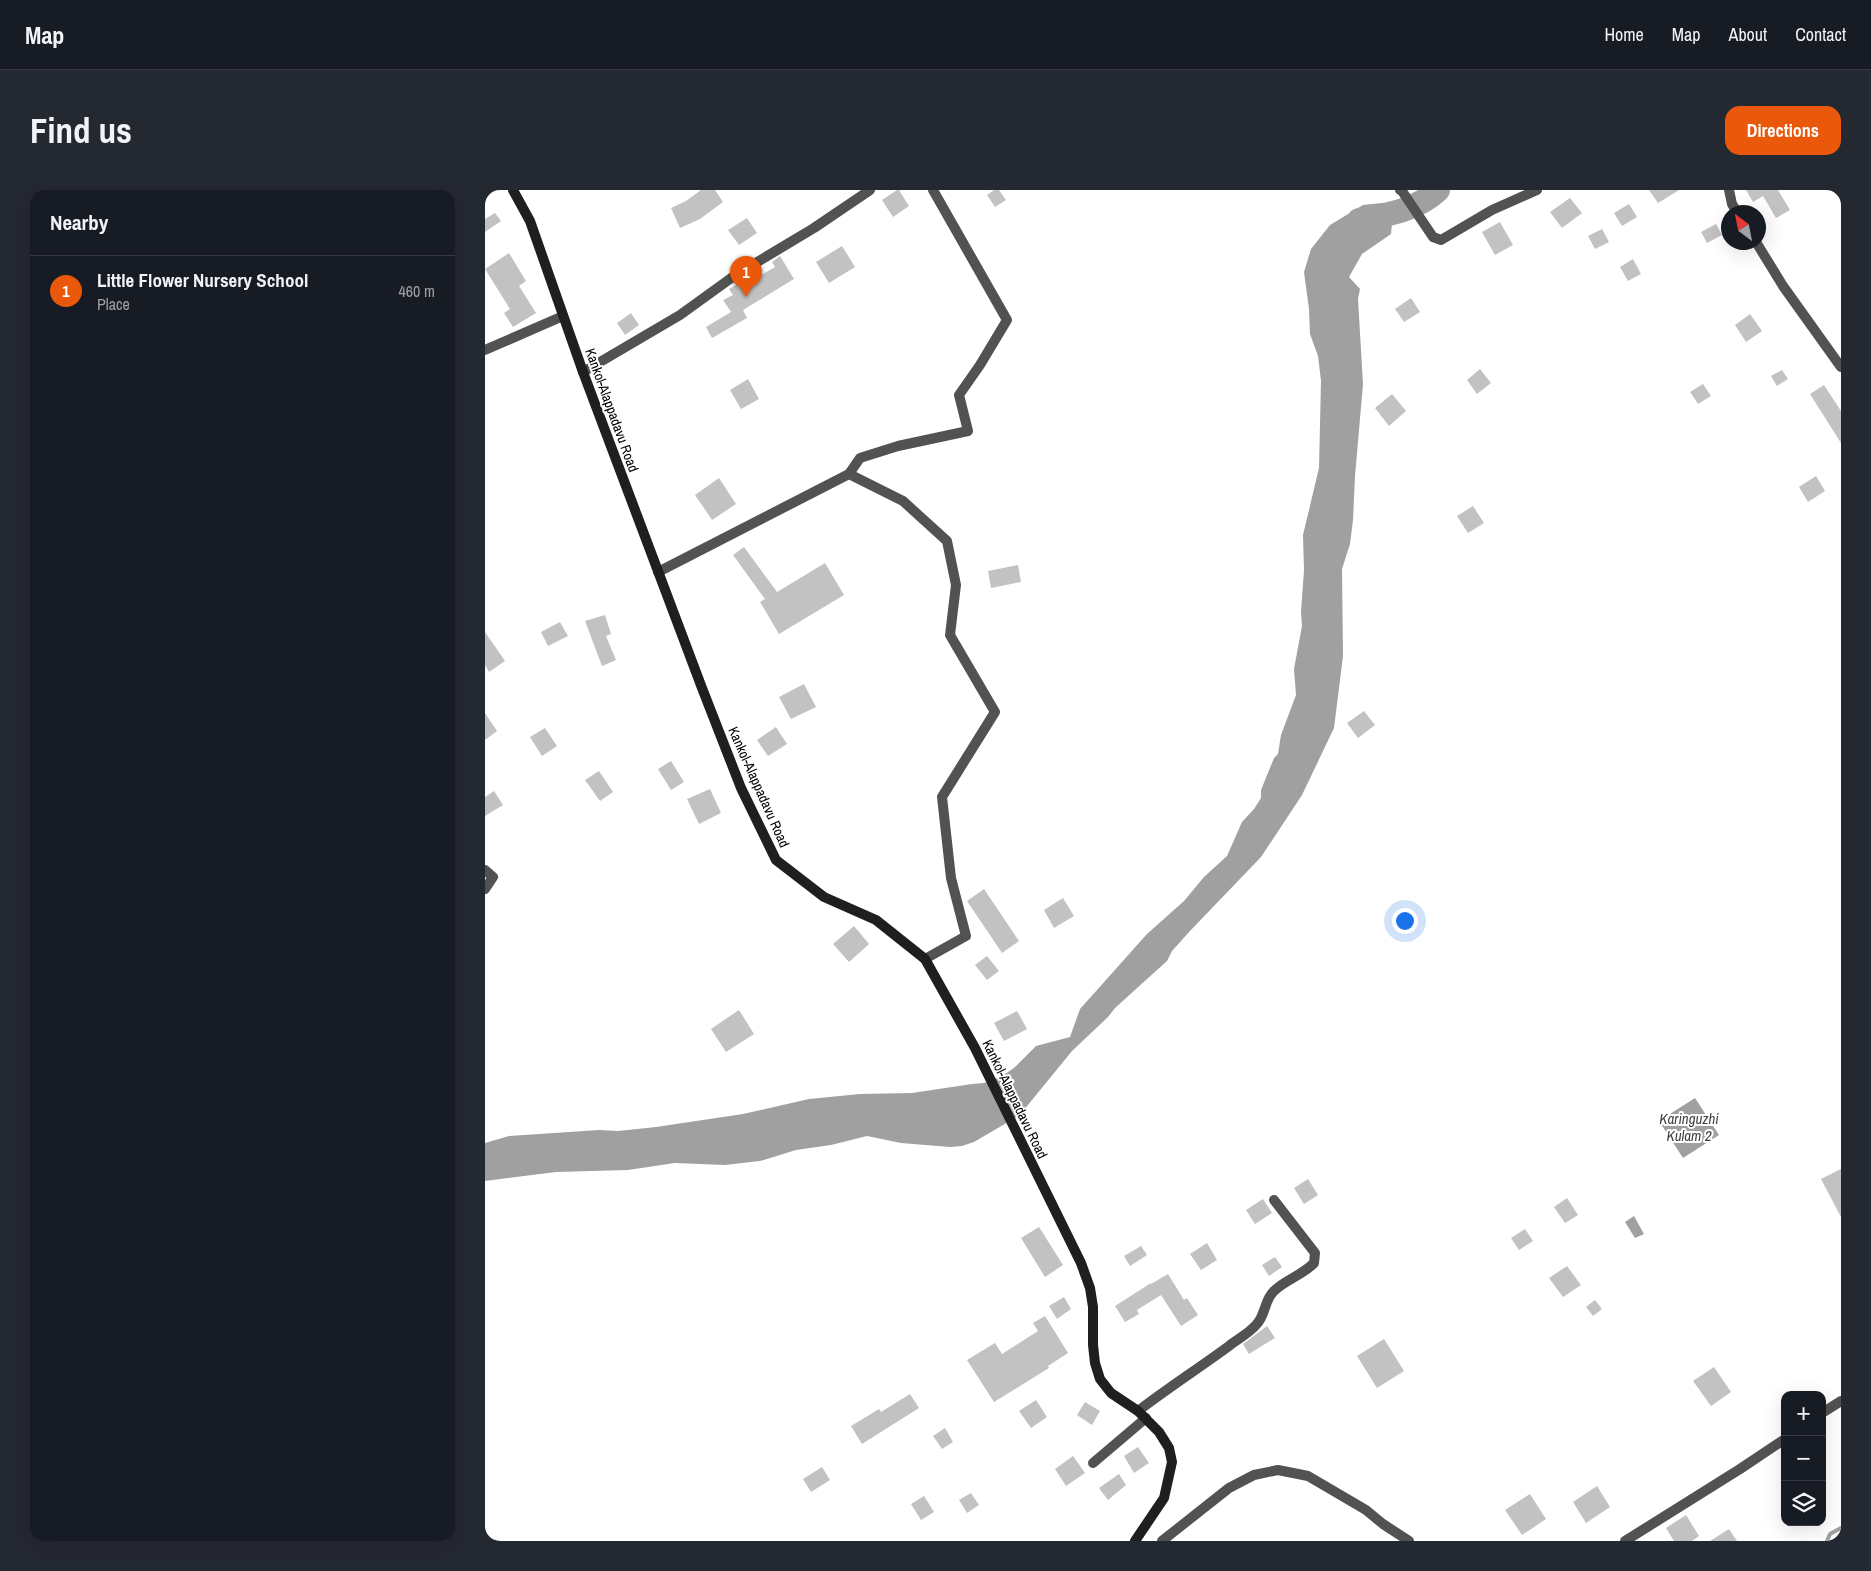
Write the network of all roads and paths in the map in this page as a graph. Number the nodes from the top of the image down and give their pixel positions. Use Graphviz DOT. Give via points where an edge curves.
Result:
graph roads {
  1 [pos="513,190"];
  2 [pos="870,190"];
  3 [pos="933,190"];
  4 [pos="1400,190"];
  5 [pos="1537,190"];
  6 [pos="1729,190"];
  7 [pos="1733,205"];
  8 [pos="1761,250"];
  9 [pos="563,316"];
  10 [pos="485,350"];
  11 [pos="1841,367"];
  12 [pos="583,372"];
  13 [pos="849,474"];
  14 [pos="658,572"];
  15 [pos="485,870"];
  16 [pos="485,889"];
  17 [pos="925,959"];
  18 [pos="1274,1200"];
  19 [pos="1841,1401"];
  20 [pos="1826,1410"];
  21 [pos="1142,1415"];
  22 [pos="1781,1442"];
  23 [pos="1093,1463"];
  24 [pos="1135,1541"];
  25 [pos="1162,1541"];
  26 [pos="1409,1541"];
  27 [pos="1625,1541"];
  1 -- 9 [label="main road, Kankol-Alappadavu Road" via="530,221"];
  2 -- 12 [label="street" via="734,276 680,315"];
  3 -- 13 [label="street" via="1007,320 959,395 968,431 860,458"];
  4 -- 5 [label="street" via="1433,236 1441,240 1492,210"];
  6 -- 7 [label="street"];
  8 -- 11 [label="street"];
  9 -- 10 [label="street"];
  9 -- 12 [label="main road, Kankol-Alappadavu Road"];
  12 -- 14 [label="main road, Kankol-Alappadavu Road"];
  13 -- 14 [label="street"];
  13 -- 17 [label="street" via="903,501 947,541 956,585 950,635 995,712 942,797 951,878 966,936"];
  14 -- 17 [label="main road, Kankol-Alappadavu Road" via="741,788 776,860 824,897 876,920"];
  15 -- 16 [label="street" via="493,878"];
  17 -- 21 [label="main road, Kankol-Alappadavu Road" via="975,1048 1081,1263 1090,1288 1093,1345 1100,1379 1111,1393"];
  18 -- 21 [label="street" via="1315,1253 1315,1262 1308,1270 1272,1292 1257,1324 1173,1384"];
  19 -- 20 [label="street"];
  21 -- 23 [label="street"];
  21 -- 24 [label="main road, Kankol-Alappadavu Road" via="1159,1432 1169,1448 1172,1462 1164,1498"];
  22 -- 27 [label="street"];
  25 -- 26 [label="street" via="1229,1488 1254,1475 1278,1470 1309,1476 1366,1510"];
}
